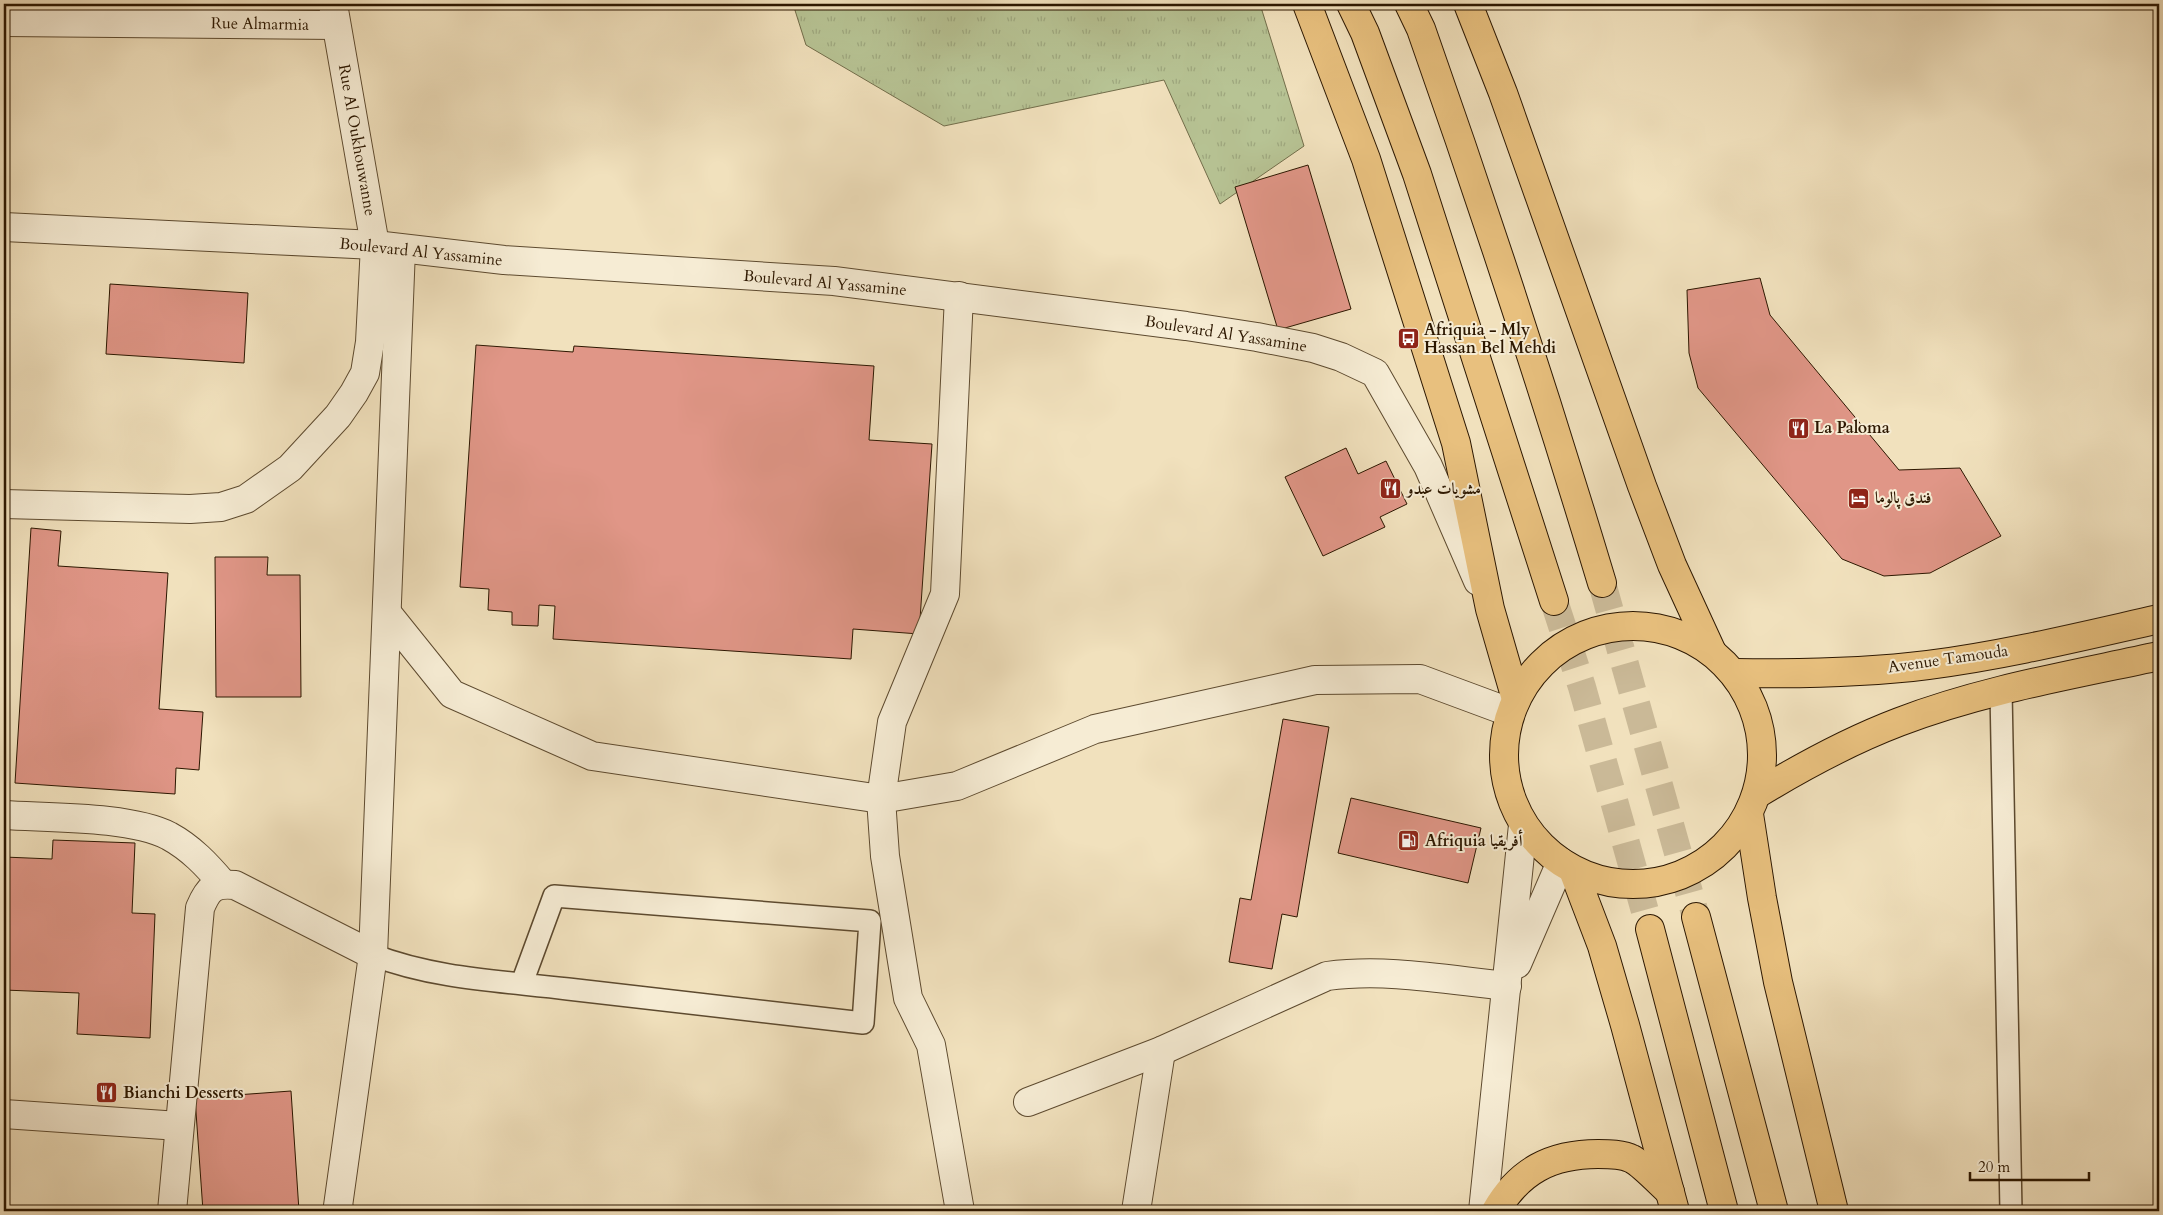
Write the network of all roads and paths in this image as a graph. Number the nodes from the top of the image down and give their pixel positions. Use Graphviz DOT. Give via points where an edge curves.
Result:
graph roads {
  1 [pos="1307,4"];
  2 [pos="1351,4"];
  3 [pos="1408,4"];
  4 [pos="1468,4"];
  5 [pos="148,14"];
  6 [pos="335,14"];
  7 [pos="4,22"];
  8 [pos="4,227"];
  9 [pos="388,247"];
  10 [pos="959,296"];
  11 [pos="4,504"];
  12 [pos="1602,583"];
  13 [pos="1554,601"];
  14 [pos="1490,609"];
  15 [pos="387,613"];
  16 [pos="2159,619"];
  17 [pos="1712,652"];
  18 [pos="2159,656"];
  19 [pos="1735,673"];
  20 [pos="2001,691"];
  21 [pos="1512,706"];
  22 [pos="881,800"];
  23 [pos="1753,804"];
  24 [pos="4,815"];
  25 [pos="1523,825"];
  26 [pos="1567,866"];
  27 [pos="223,884"];
  28 [pos="1696,917"];
  29 [pos="1650,929"];
  30 [pos="374,955"];
  31 [pos="522,984"];
  32 [pos="1508,986"];
  33 [pos="1161,1051"];
  34 [pos="1028,1102"];
  35 [pos="4,1114"];
  36 [pos="179,1126"];
  37 [pos="1672,1202"];
  38 [pos="172,1211"];
  39 [pos="340,1211"];
  40 [pos="960,1211"];
  41 [pos="1136,1211"];
  42 [pos="1483,1211"];
  43 [pos="1496,1211"];
  44 [pos="1724,1211"];
  45 [pos="1774,1211"];
  46 [pos="1834,1211"];
  47 [pos="2011,1211"];
  1 -- 14 [label="highway" via="1366,159 1456,443"];
  2 -- 13 [label="highway" via="1365,32 1417,174"];
  3 -- 12 [label="highway" via="1421,29 1480,197 1551,413"];
  4 -- 17 [label="highway" via="1503,93 1642,486 1672,565"];
  5 -- 6 [label="street, Rue Almarmia"];
  5 -- 7 [label="street, Rue Almarmia"];
  6 -- 9 [label="street, Rue Al Oukhouwanne"];
  8 -- 9 [label="street, Boulevard Al Yassamine"];
  9 -- 10 [label="street, Boulevard Al Yassamine" via="504,260 834,281"];
  9 -- 11 [label="street, Rue Al Oukhouwanne" via="364,374 338,416 290,468 266,487 246,499 221,507 190,510"];
  9 -- 15 [label="street"];
  10 -- 14 [label="street, Boulevard Al Yassamine" via="1257,337 1313,348 1375,372 1428,466"];
  10 -- 22 [label="street" via="945,594 892,722"];
  14 -- 21 [label="highway"];
  15 -- 22 [label="street" via="452,694 592,756"];
  15 -- 30 [label="street"];
  16 -- 19 [label="highway, Avenue Tamouda" via="1992,655 1928,665 1799,674"];
  17 -- 19 [label="highway"];
  17 -- 21 [label="highway" via="1676,632 1636,624 1595,630 1558,648 1528,676"];
  18 -- 20 [label="highway"];
  19 -- 23 [label="highway" via="1754,708 1762,746"];
  20 -- 23 [label="highway" via="1949,704 1850,742 1811,762"];
  20 -- 47 [label="lane"];
  21 -- 22 [label="street" via="1420,679 1315,680 1095,730 957,786"];
  21 -- 25 [label="highway" via="1503,751 1507,790"];
  22 -- 40 [label="street" via="885,856 908,998 931,1045"];
  23 -- 26 [label="highway" via="1725,847 1692,872 1652,884 1611,884"];
  23 -- 46 [label="highway" via="1762,898 1778,982"];
  24 -- 27 [label="street" via="103,821 151,828 195,853"];
  25 -- 26 [label="highway" via="1545,851"];
  25 -- 32 [label="street"];
  26 -- 32 [label="street"];
  26 -- 37 [label="highway" via="1602,946"];
  27 -- 30 [label="street" via="235,885"];
  27 -- 36 [label="street" via="206,892 200,908"];
  28 -- 45 [label="highway"];
  29 -- 44 [label="highway"];
  30 -- 31 [label="lane" via="429,973"];
  30 -- 39 [label="street" via="338,1206"];
  31 -- 31 [label="lane" via="554,896 870,921 863,1023"];
  32 -- 33 [label="street" via="1379,973 1327,976"];
  32 -- 42 [label="street"];
  33 -- 34 [label="street"];
  33 -- 41 [label="street"];
  35 -- 36 [label="street"];
  36 -- 38 [label="street"];
  37 -- 43 [label="highway" via="1633,1159 1607,1154 1580,1154 1552,1161 1526,1173 1507,1192"];
}
